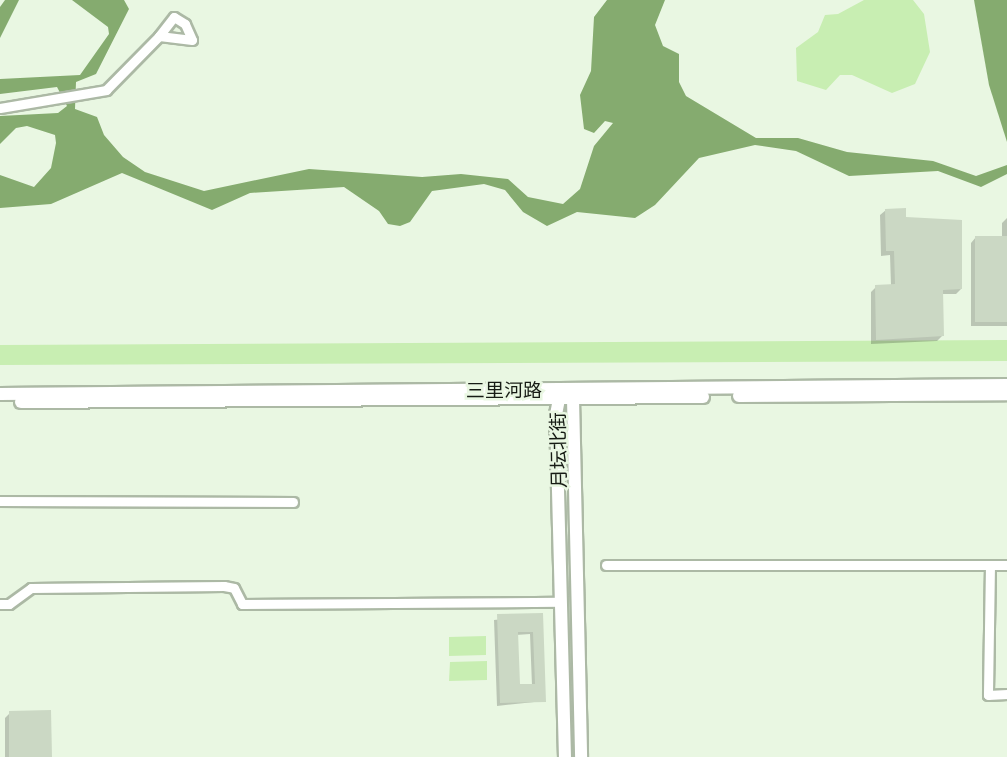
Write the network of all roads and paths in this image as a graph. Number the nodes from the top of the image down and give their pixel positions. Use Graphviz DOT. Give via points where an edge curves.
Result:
graph roads {
  1 [pos="159,36"];
  2 [pos="0,108"];
  3 [pos="1007,385"];
  4 [pos="0,394"];
  5 [pos="1007,394"];
  6 [pos="559,395"];
  7 [pos="573,399"];
  8 [pos="0,402"];
  9 [pos="0,501"];
  10 [pos="293,502"];
  11 [pos="606,565"];
  12 [pos="990,565"];
  13 [pos="1007,565"];
  14 [pos="561,602"];
  15 [pos="0,604"];
  16 [pos="1007,694"];
  17 [pos="565,757"];
  18 [pos="581,757"];
  1 -- 2 [label="street" via="106,90"];
  3 -- 6 [label="main road, 三里河路"];
  4 -- 6 [label="main road, 三里河路"];
  5 -- 7 [label="main road, 三里河路"];
  6 -- 7 [label="main road, 三里河路"];
  6 -- 8 [label="main road, 三里河路"];
  6 -- 14 [label="main road, 月坛北街"];
  7 -- 18 [label="main road, 月坛北街"];
  9 -- 10 [label="street"];
  11 -- 12 [label="street"];
  12 -- 13 [label="street"];
  12 -- 16 [label="street" via="988,695"];
  14 -- 15 [label="street" via="243,604 234,588 224,586 31,588 9,604"];
  14 -- 17 [label="main road, 月坛北街"];
}
